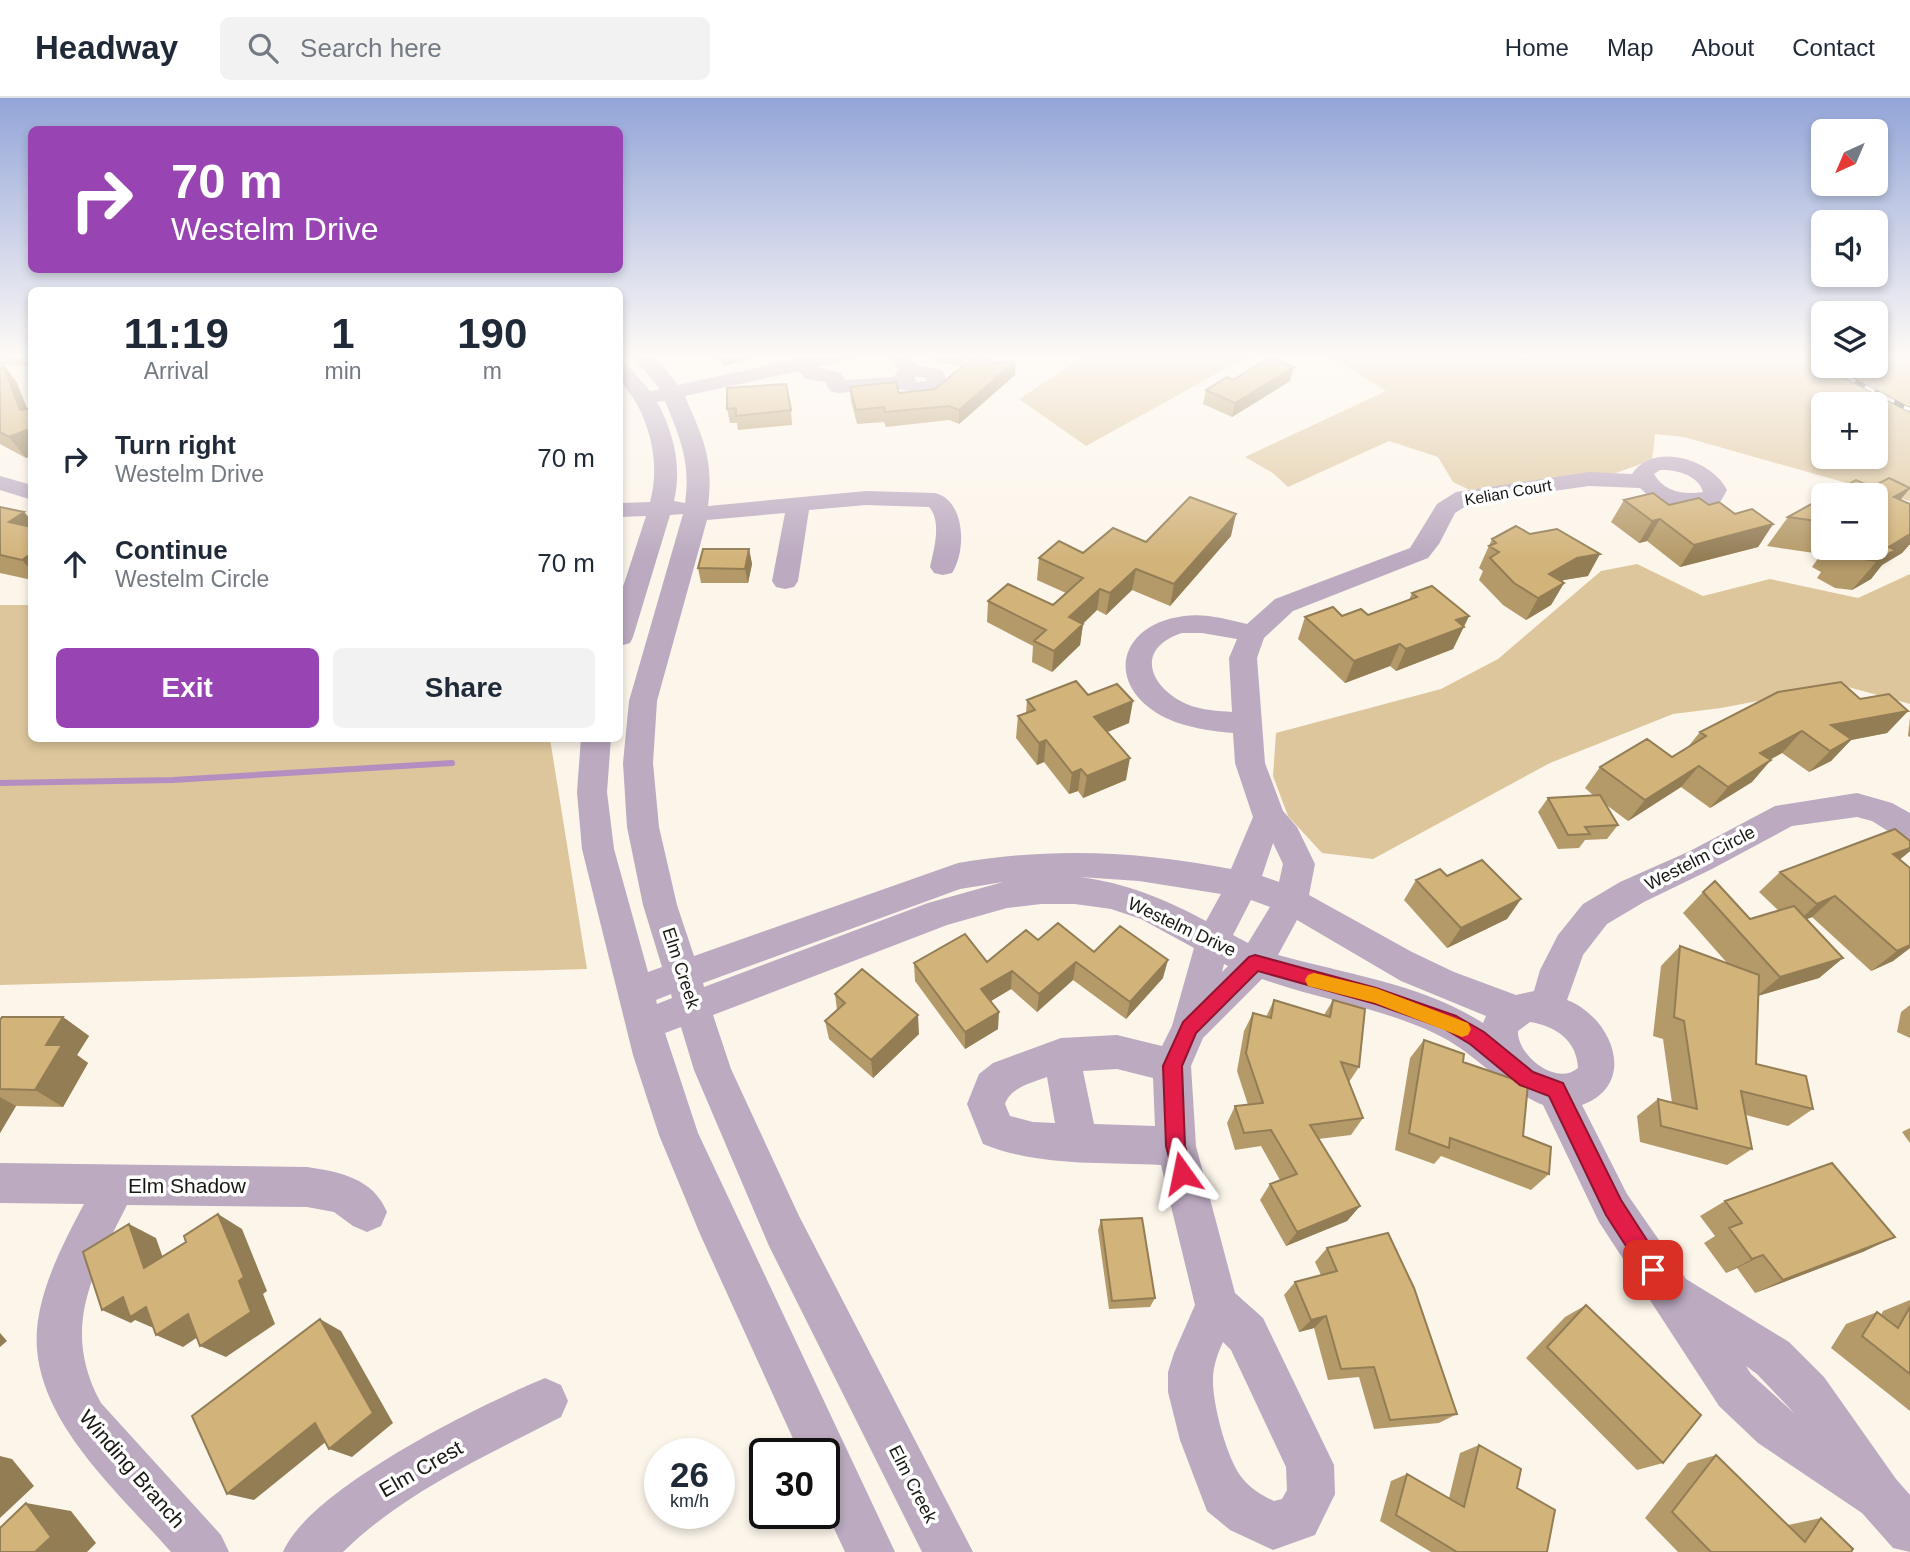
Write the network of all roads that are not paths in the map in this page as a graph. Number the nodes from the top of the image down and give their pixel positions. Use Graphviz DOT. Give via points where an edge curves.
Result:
graph roads {
  1 [pos="656,423"];
  2 [pos="678,423"];
  3 [pos="1645,481"];
  4 [pos="0,483"];
  5 [pos="28,492"];
  6 [pos="798,504"];
  7 [pos="623,511"];
  8 [pos="695,515"];
  9 [pos="657,518"];
  10 [pos="623,528"];
  11 [pos="943,567"];
  12 [pos="785,581"];
  13 [pos="623,627"];
  14 [pos="1252,634"];
  15 [pos="1247,724"];
  16 [pos="596,742"];
  17 [pos="1269,817"];
  18 [pos="1910,829"];
  19 [pos="1243,884"];
  20 [pos="1291,901"];
  21 [pos="1213,940"];
  22 [pos="1255,963"];
  23 [pos="683,973"];
  24 [pos="694,1007"];
  25 [pos="639,1008"];
  26 [pos="1530,1009"];
  27 [pos="1190,1027"];
  28 [pos="1061,1055"];
  29 [pos="1511,1065"];
  30 [pos="1172,1066"];
  31 [pos="1556,1090"];
  32 [pos="1079,1142"];
  33 [pos="1175,1146"];
  34 [pos="0,1183"];
  35 [pos="116,1185"];
  36 [pos="367,1212"];
  37 [pos="1217,1307"];
  38 [pos="545,1401"];
  39 [pos="1910,1531"];
  40 [pos="204,1552"];
  41 [pos="309,1552"];
  42 [pos="870,1552"];
  43 [pos="948,1552"];
  1 -- 9 [label="street, Elm Creek" via="666,480"];
  2 -- 8 [label="street, Elm Creek" via="695,448 700,478"];
  3 -- 14 [label="street, Kelian Court" via="1590,479 1464,497 1445,509 1419,553 1292,601 1270,614"];
  4 -- 5 [label="street"];
  6 -- 8 [label="street"];
  6 -- 11 [label="street" via="866,498 935,500 945,510 948,538"];
  6 -- 12 [label="street"];
  7 -- 9 [label="street"];
  8 -- 9 [label="street"];
  8 -- 23 [label="street, Elm Creek" via="643,701 638,763 643,827 660,905"];
  9 -- 10 [label="street"];
  9 -- 13 [label="street, Elm Creek"];
  14 -- 15 [label="street" via="1243,658"];
  14 -- 15 [label="street" via="1205,625 1172,627 1142,647 1136,662 1139,679 1173,710"];
  15 -- 17 [label="street" via="1250,763"];
  16 -- 25 [label="street" via="593,792 598,849"];
  17 -- 19 [label="street"];
  17 -- 20 [label="street" via="1286,836 1298,864"];
  18 -- 26 [label="street, Westelm Circle" via="1881,811 1857,805 1786,815 1595,914"];
  19 -- 20 [label="street, Westelm Drive"];
  19 -- 21 [label="street"];
  19 -- 23 [label="street, Westelm Drive" via="1096,863 1000,868 958,876"];
  20 -- 22 [label="street"];
  20 -- 26 [label="street, Westelm Drive" via="1460,993"];
  21 -- 22 [label="street, Westelm Drive"];
  21 -- 24 [label="street, Westelm Drive" via="1133,902 1046,888 975,901"];
  21 -- 27 [label="street"];
  22 -- 27 [label="street"];
  22 -- 29 [label="street, Westelm Drive" via="1450,1022"];
  23 -- 24 [label="street, Elm Creek"];
  23 -- 25 [label="street, Westelm Drive"];
  24 -- 25 [label="street, Westelm Drive"];
  24 -- 43 [label="street, Elm Creek" via="713,1070 784,1231"];
  25 -- 42 [label="street" via="679,1135 715,1220"];
  26 -- 29 [label="street, Westelm Circle" via="1502,1019 1497,1032 1500,1049"];
  26 -- 31 [label="street" via="1566,1017 1593,1045 1594,1077 1583,1087"];
  27 -- 30 [label="street"];
  28 -- 30 [label="street" via="1118,1052"];
  28 -- 32 [label="street"];
  28 -- 32 [label="street" via="1006,1075 992,1087 986,1104 997,1131 1004,1134 1032,1141"];
  29 -- 31 [label="street" via="1527,1079"];
  30 -- 33 [label="street"];
  31 -- 39 [label="street" via="1614,1208 1735,1390 1774,1427 1879,1496"];
  32 -- 33 [label="street"];
  33 -- 37 [label="street"];
  34 -- 35 [label="street, Elm Shadow"];
  35 -- 36 [label="street, Elm Shadow" via="307,1187 343,1193"];
  35 -- 40 [label="street, Winding Branch" via="75,1266 58,1325 60,1362 69,1396 85,1419"];
  38 -- 41 [label="street, Elm Crest" via="409,1473 335,1526"];
}
